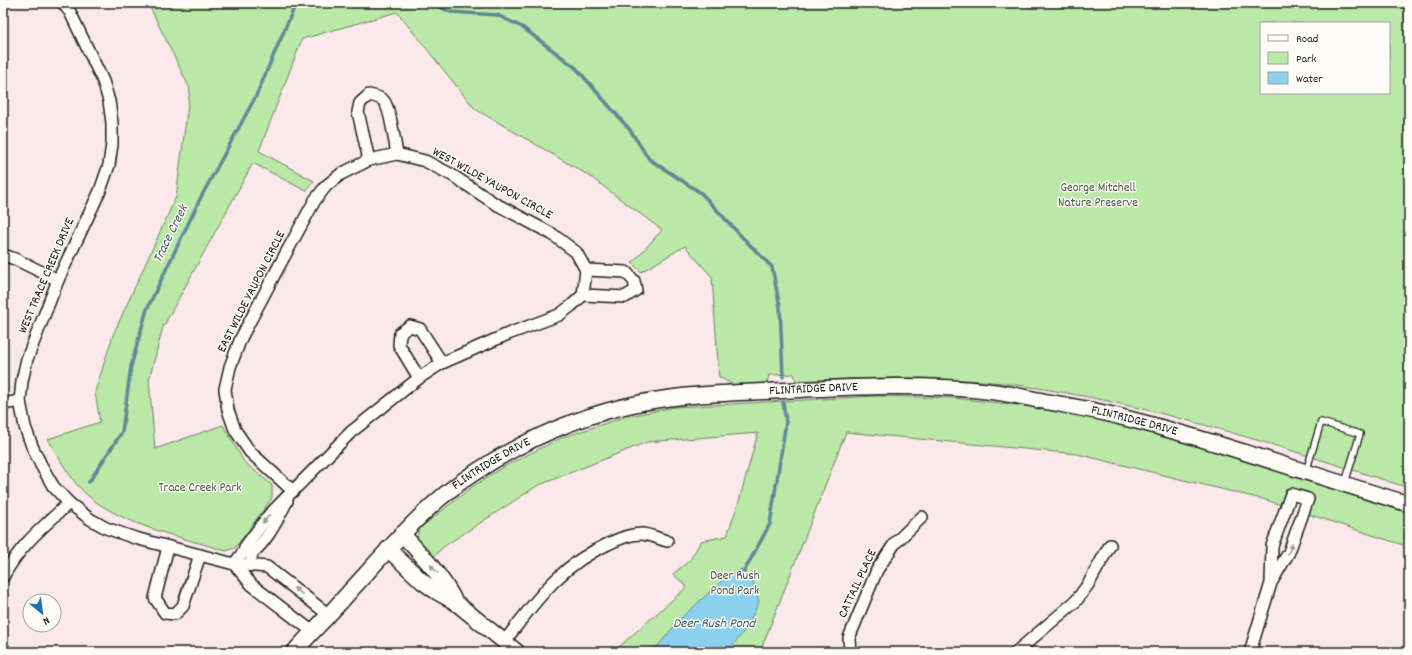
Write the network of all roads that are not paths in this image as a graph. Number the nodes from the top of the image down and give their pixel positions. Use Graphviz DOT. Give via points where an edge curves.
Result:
graph roads {
  1 [pos="63,3"];
  2 [pos="397,154"];
  3 [pos="369,160"];
  4 [pos="3,255"];
  5 [pos="586,270"];
  6 [pos="58,280"];
  7 [pos="583,295"];
  8 [pos="442,363"];
  9 [pos="419,378"];
  10 [pos="20,401"];
  11 [pos="3,404"];
  12 [pos="1305,473"];
  13 [pos="1344,485"];
  14 [pos="293,490"];
  15 [pos="69,503"];
  16 [pos="1409,504"];
  17 [pos="922,517"];
  18 [pos="402,534"];
  19 [pos="668,541"];
  20 [pos="1110,545"];
  21 [pos="168,547"];
  22 [pos="388,549"];
  23 [pos="200,555"];
  24 [pos="234,564"];
  25 [pos="250,565"];
  26 [pos="6,566"];
  27 [pos="3,577"];
  28 [pos="1271,583"];
  29 [pos="455,602"];
  30 [pos="329,615"];
  31 [pos="312,632"];
  32 [pos="504,642"];
  33 [pos="3,648"];
  34 [pos="4,652"];
  35 [pos="294,652"];
  36 [pos="517,652"];
  37 [pos="850,652"];
  38 [pos="1016,652"];
  39 [pos="1250,652"];
  1 -- 6 [label="street, WEST TRACE CREEK DRIVE" via="70,12 103,82 109,101 112,144 109,165 100,191"];
  2 -- 3 [label="street, WEST WILDE YAUPON CIRCLE"];
  2 -- 3 [label="street" via="385,101 369,95 360,103 358,112"];
  2 -- 5 [label="street, WEST WILDE YAUPON CIRCLE" via="425,161 452,175 494,203 552,234 576,252"];
  3 -- 14 [label="street, EAST WILDE YAUPON CIRCLE" via="340,174 315,200 241,338 230,366 225,389 228,410 235,430 250,452"];
  4 -- 6 [label="street"];
  5 -- 7 [label="street"];
  5 -- 7 [label="street" via="626,272 634,281 636,290 625,297"];
  6 -- 10 [label="street, WEST TRACE CREEK DRIVE" via="27,359"];
  7 -- 8 [label="street" via="558,315"];
  8 -- 9 [label="street"];
  8 -- 9 [label="street" via="420,328 410,326 400,333 399,345"];
  9 -- 14 [label="street" via="351,432"];
  10 -- 11 [label="street"];
  10 -- 15 [label="street, WEST TRACE CREEK DRIVE" via="25,427 41,466 53,486"];
  12 -- 13 [label="street, FLINTRIDGE DRIVE"];
  12 -- 13 [label="lane" via="1321,422 1360,434"];
  12 -- 18 [label="street, FLINTRIDGE DRIVE" via="1179,432 1120,416 996,392 959,388 862,386 757,391 666,398 581,419 503,455 471,475 451,489"];
  13 -- 16 [label="street, FLINTRIDGE DRIVE"];
  14 -- 24 [label="street, one-way" via="269,515"];
  14 -- 25 [label="street" via="278,520 261,546 252,553"];
  15 -- 21 [label="street, WEST TRACE CREEK DRIVE" via="106,528"];
  15 -- 26 [label="street" via="29,540"];
  17 -- 37 [label="street, CATTAIL PLACE" via="895,542 877,570 849,638"];
  18 -- 22 [label="street, FLINTRIDGE DRIVE"];
  29 -- 18 [label="street, one-way" via="436,570"];
  19 -- 32 [label="street" via="641,534 620,538 581,558 544,591"];
  20 -- 38 [label="street" via="1076,601"];
  21 -- 23 [label="street, WEST TRACE CREEK DRIVE"];
  21 -- 23 [label="street" via="155,598 165,613 175,614 183,606"];
  22 -- 29 [label="street" via="423,582"];
  22 -- 30 [label="street, FLINTRIDGE DRIVE"];
  23 -- 24 [label="street, WEST TRACE CREEK DRIVE"];
  24 -- 25 [label="street, WEST TRACE CREEK DRIVE"];
  24 -- 31 [label="street" via="252,585"];
  30 -- 25 [label="street, WEST TRACE CREEK DRIVE, one-way" via="267,567"];
  26 -- 27 [label="street"];
  28 -- 28 [label="street, one-way" via="1289,552 1308,499 1291,494 1272,546"];
  28 -- 39 [label="street"];
  29 -- 32 [label="street"];
  30 -- 31 [label="street, FLINTRIDGE DRIVE"];
  31 -- 35 [label="street, FLINTRIDGE DRIVE"];
  32 -- 36 [label="street"];
  33 -- 34 [label="street"];
}
